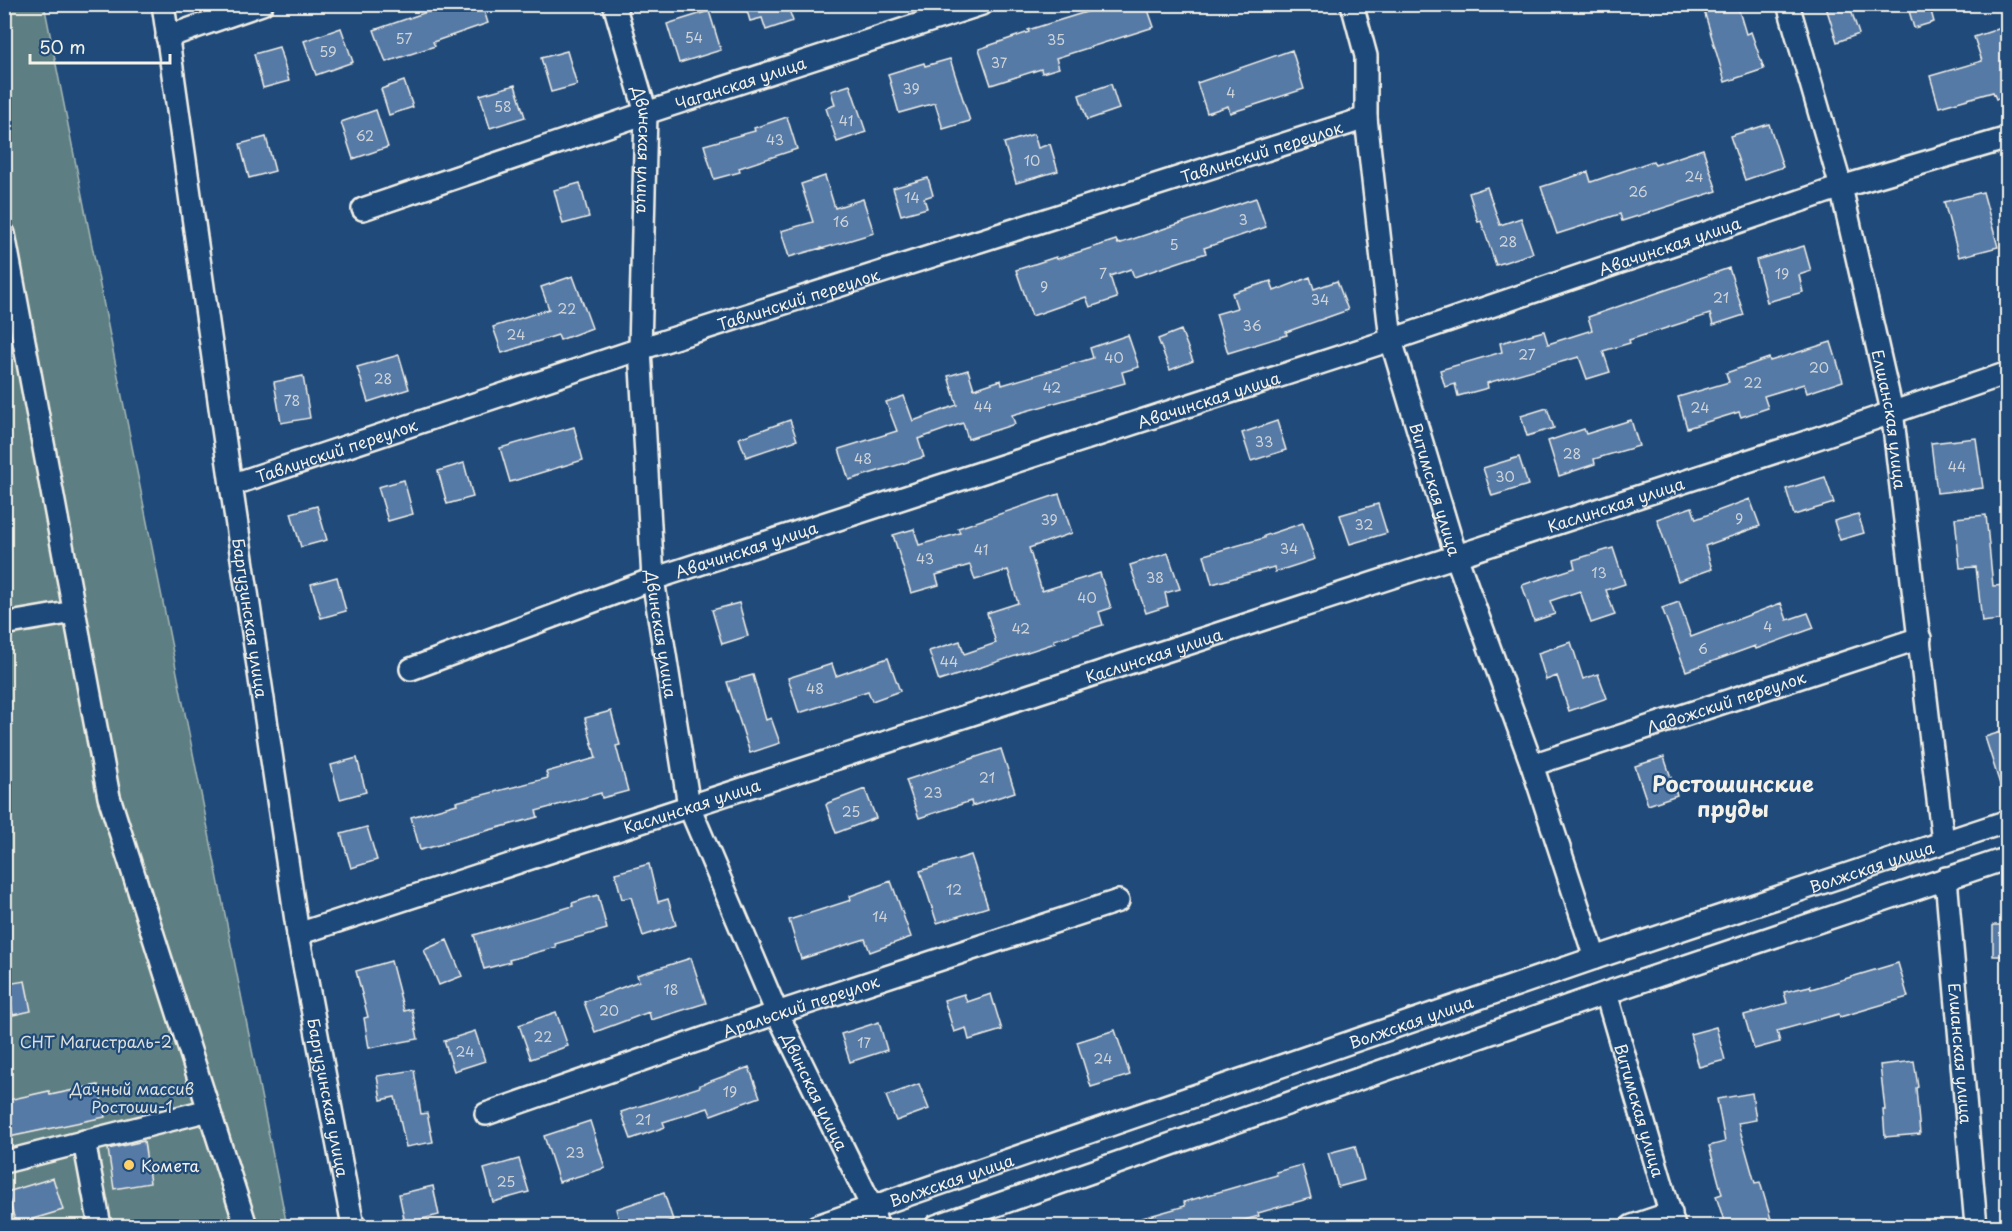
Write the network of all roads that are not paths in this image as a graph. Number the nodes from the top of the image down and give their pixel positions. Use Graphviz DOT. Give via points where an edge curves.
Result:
graph roads {
  1 [pos="163,4"];
  2 [pos="262,4"];
  3 [pos="614,4"];
  4 [pos="982,4"];
  5 [pos="1352,4"];
  6 [pos="1788,4"];
  7 [pos="167,37"];
  8 [pos="646,113"];
  9 [pos="1366,118"];
  10 [pos="2007,138"];
  11 [pos="1841,187"];
  12 [pos="363,209"];
  13 [pos="4,234"];
  14 [pos="1391,340"];
  15 [pos="640,349"];
  16 [pos="2007,373"];
  17 [pos="1892,411"];
  18 [pos="231,485"];
  19 [pos="1456,556"];
  20 [pos="653,579"];
  21 [pos="74,612"];
  22 [pos="4,624"];
  23 [pos="1920,638"];
  24 [pos="411,669"];
  25 [pos="1532,765"];
  26 [pos="689,806"];
  27 [pos="2007,820"];
  28 [pos="1943,842"];
  29 [pos="2007,858"];
  30 [pos="1946,878"];
  31 [pos="1118,901"];
  32 [pos="298,934"];
  33 [pos="1595,958"];
  34 [pos="1606,993"];
  35 [pos="777,1013"];
  36 [pos="209,1110"];
  37 [pos="486,1114"];
  38 [pos="84,1141"];
  39 [pos="4,1162"];
  40 [pos="875,1217"];
  41 [pos="1673,1220"];
  42 [pos="100,1227"];
  43 [pos="246,1227"];
  44 [pos="353,1227"];
  45 [pos="817,1227"];
  46 [pos="936,1227"];
  47 [pos="1632,1227"];
  48 [pos="1976,1227"];
  1 -- 7 [label="street, Баргузинская улица"];
  2 -- 7 [label="street"];
  3 -- 8 [label="street, Двинская улица"];
  4 -- 8 [label="street, Чаганская улица"];
  5 -- 9 [label="street, Витимская улица" via="1366,56"];
  6 -- 11 [label="street, Елшанская улица"];
  7 -- 18 [label="street, Баргузинская улица"];
  8 -- 12 [label="street, Чаганская улица"];
  8 -- 15 [label="street, Двинская улица"];
  9 -- 14 [label="street, Витимская улица"];
  9 -- 15 [label="street, Тавлинский переулок"];
  10 -- 11 [label="street, Авачинская улица"];
  11 -- 14 [label="street, Авачинская улица"];
  11 -- 17 [label="street, Елшанская улица"];
  13 -- 21 [label="street"];
  14 -- 19 [label="street, Витимская улица"];
  14 -- 20 [label="street, Авачинская улица"];
  15 -- 18 [label="street, Тавлинский переулок"];
  15 -- 20 [label="street, Двинская улица"];
  16 -- 17 [label="street, Каслинская улица"];
  17 -- 19 [label="street, Каслинская улица"];
  17 -- 23 [label="street, Елшанская улица"];
  18 -- 32 [label="street, Баргузинская улица"];
  19 -- 25 [label="street, Витимская улица"];
  19 -- 26 [label="street, Каслинская улица"];
  20 -- 24 [label="street, Авачинская улица"];
  20 -- 26 [label="street, Двинская улица"];
  21 -- 22 [label="street"];
  21 -- 36 [label="street" via="109,797"];
  23 -- 25 [label="street, Ладожский переулок"];
  23 -- 28 [label="street, Елшанская улица"];
  25 -- 33 [label="street, Витимская улица"];
  26 -- 32 [label="street, Каслинская улица"];
  26 -- 35 [label="street, Двинская улица"];
  27 -- 28 [label="street, Волжская улица"];
  28 -- 33 [label="street, Волжская улица"];
  29 -- 30 [label="street"];
  30 -- 34 [label="street"];
  30 -- 48 [label="street, Елшанская улица"];
  31 -- 35 [label="street, Аральский переулок"];
  32 -- 44 [label="street, Баргузинская улица"];
  33 -- 40 [label="street, Волжская улица"];
  34 -- 41 [label="street, Витимская улица"];
  34 -- 46 [label="street"];
  35 -- 37 [label="street, Аральский переулок"];
  35 -- 40 [label="street, Двинская улица"];
  36 -- 38 [label="street"];
  36 -- 43 [label="street"];
  38 -- 39 [label="street"];
  38 -- 42 [label="street"];
  40 -- 45 [label="street, Волжская улица"];
  41 -- 47 [label="street"];
}
